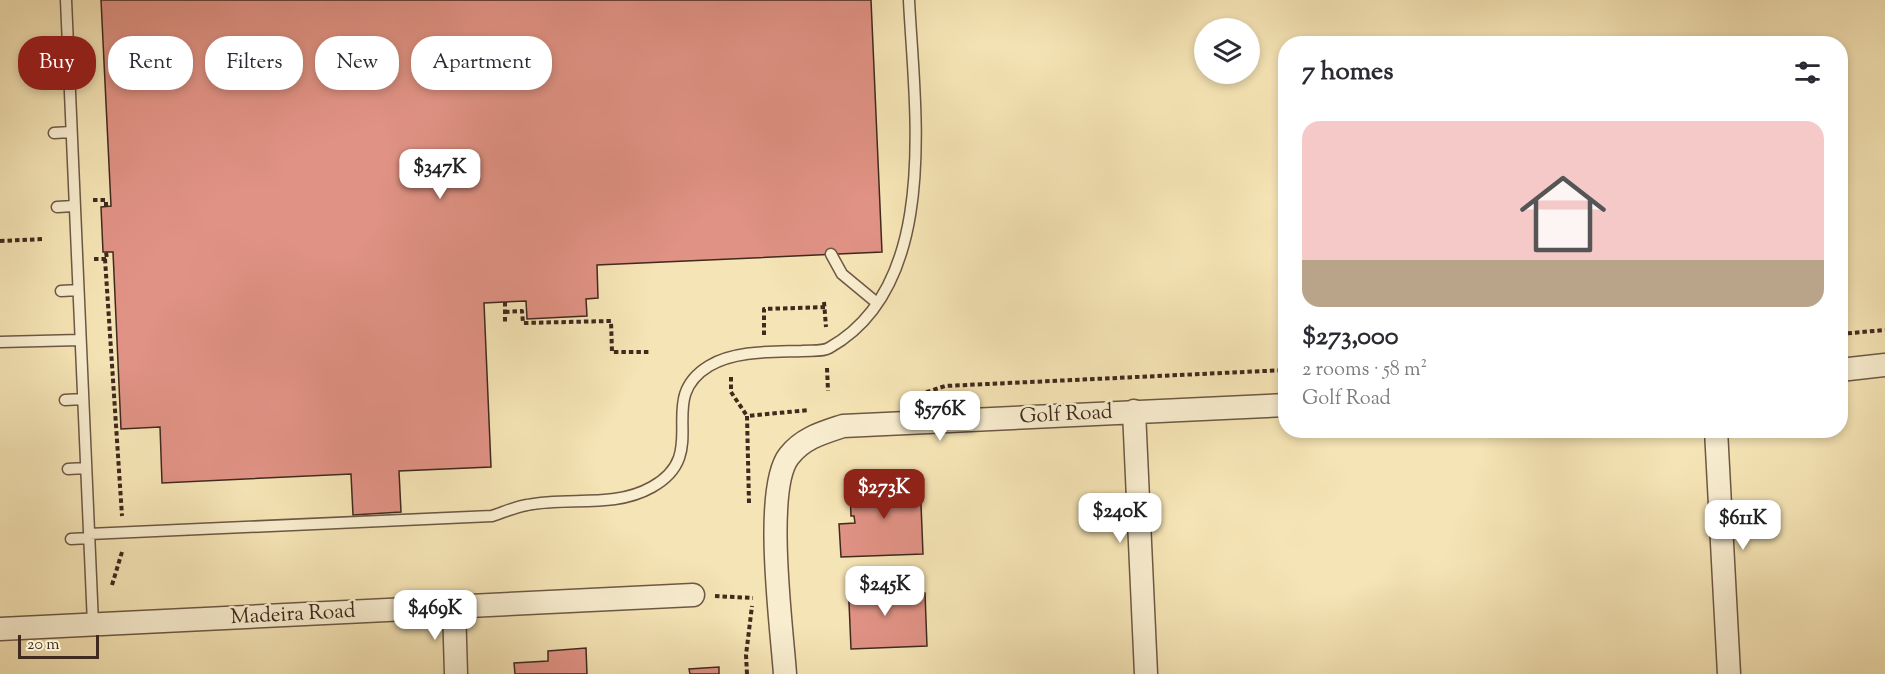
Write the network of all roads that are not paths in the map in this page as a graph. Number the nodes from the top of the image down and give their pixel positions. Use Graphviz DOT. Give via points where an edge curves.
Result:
graph roads {
  1 [pos="66,0"];
  2 [pos="909,0"];
  3 [pos="67,36"];
  4 [pos="69,90"];
  5 [pos="71,132"];
  6 [pos="54,133"];
  7 [pos="74,206"];
  8 [pos="57,207"];
  9 [pos="831,254"];
  10 [pos="78,290"];
  11 [pos="61,291"];
  12 [pos="877,303"];
  13 [pos="80,340"];
  14 [pos="0,342"];
  15 [pos="1885,365"];
  16 [pos="1848,369"];
  17 [pos="83,399"];
  18 [pos="65,400"];
  19 [pos="1278,405"];
  20 [pos="1134,411"];
  21 [pos="1716,438"];
  22 [pos="86,468"];
  23 [pos="68,469"];
  24 [pos="89,536"];
  25 [pos="71,539"];
  26 [pos="693,595"];
  27 [pos="454,607"];
  28 [pos="93,624"];
  29 [pos="0,629"];
  30 [pos="456,674"];
  31 [pos="785,674"];
  32 [pos="1146,674"];
  33 [pos="1729,674"];
  1 -- 3 [label="lane"];
  2 -- 12 [label="lane" via="917,161 914,196 906,238"];
  4 -- 5 [label="lane"];
  5 -- 6 [label="lane"];
  5 -- 7 [label="lane"];
  7 -- 8 [label="lane"];
  7 -- 10 [label="lane"];
  9 -- 12 [label="lane" via="842,274"];
  10 -- 11 [label="lane"];
  10 -- 13 [label="lane"];
  12 -- 24 [label="lane" via="854,329 826,350 723,359 699,373 687,386 681,401 680,459 652,487 629,496 529,504 492,516"];
  13 -- 14 [label="lane"];
  13 -- 17 [label="lane"];
  15 -- 16 [label="street"];
  17 -- 18 [label="lane"];
  17 -- 22 [label="lane"];
  19 -- 20 [label="street, Golf Road"];
  20 -- 31 [label="street, Golf Road" via="843,426 811,436 788,458 779,483 775,514"];
  20 -- 32 [label="street"];
  21 -- 33 [label="street"];
  22 -- 23 [label="lane"];
  22 -- 24 [label="lane"];
  24 -- 25 [label="lane"];
  24 -- 28 [label="lane"];
  26 -- 27 [label="street, Madeira Road"];
  27 -- 28 [label="street, Madeira Road"];
  27 -- 30 [label="street"];
  28 -- 29 [label="street, Madeira Road"];
}
